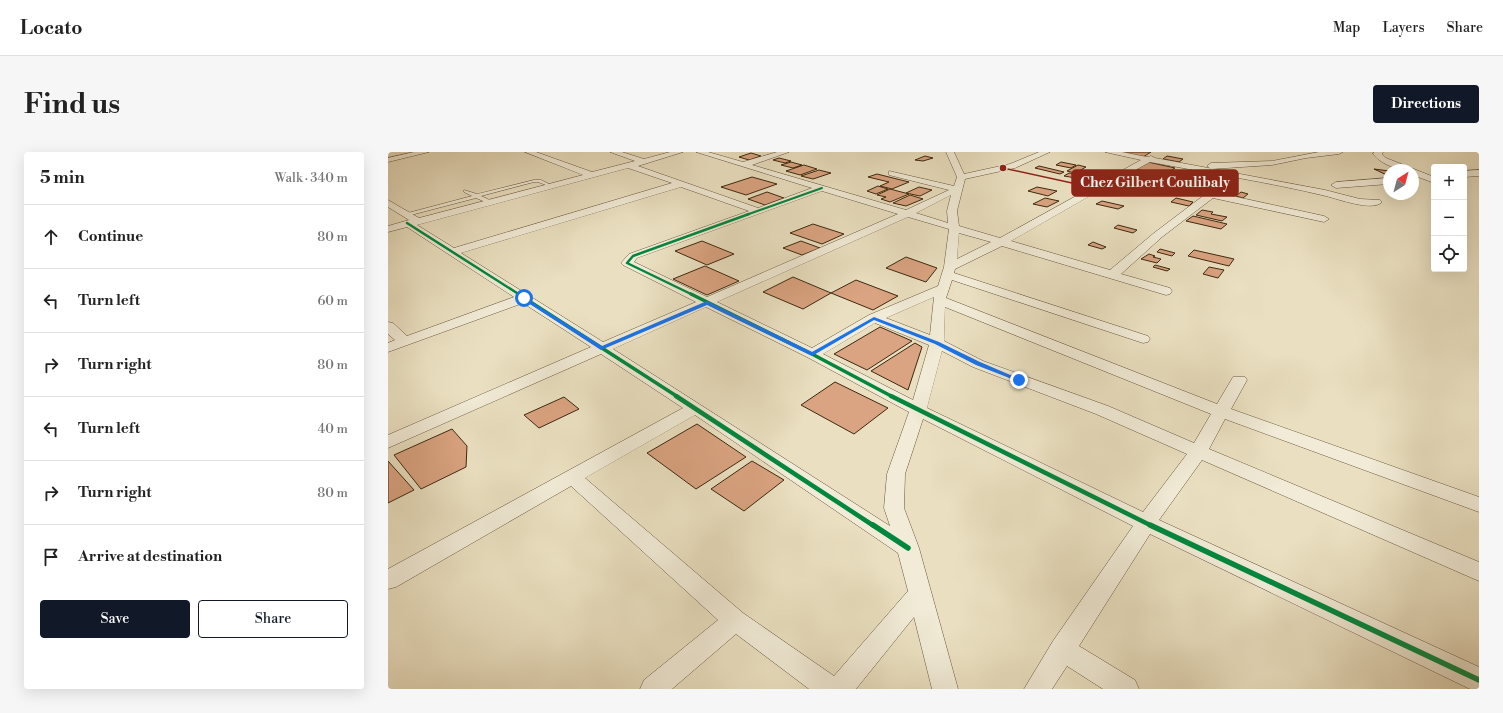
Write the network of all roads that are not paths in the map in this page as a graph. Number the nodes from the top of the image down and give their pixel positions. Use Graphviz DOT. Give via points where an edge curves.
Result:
graph roads {
  1 [pos="394,152"];
  2 [pos="425,152"];
  3 [pos="529,152"];
  4 [pos="555,152"];
  5 [pos="616,152"];
  6 [pos="679,152"];
  7 [pos="700,152"];
  8 [pos="785,152"];
  9 [pos="950,152"];
  10 [pos="1046,152"];
  11 [pos="1109,152"];
  12 [pos="1162,152"];
  13 [pos="1339,152"];
  14 [pos="1379,152"];
  15 [pos="403,156"];
  16 [pos="539,156"];
  17 [pos="388,160"];
  18 [pos="1148,160"];
  19 [pos="643,161"];
  20 [pos="1393,164"];
  21 [pos="628,165"];
  22 [pos="743,165"];
  23 [pos="1192,168"];
  24 [pos="892,173"];
  25 [pos="1479,173"];
  26 [pos="1419,174"];
  27 [pos="1467,174"];
  28 [pos="591,175"];
  29 [pos="1120,176"];
  30 [pos="1234,176"];
  31 [pos="1419,178"];
  32 [pos="1431,178"];
  33 [pos="1431,178"];
  34 [pos="1383,181"];
  35 [pos="959,183"];
  36 [pos="680,184"];
  37 [pos="1336,185"];
  38 [pos="551,186"];
  39 [pos="822,188"];
  40 [pos="466,191"];
  41 [pos="1211,195"];
  42 [pos="477,196"];
  43 [pos="490,202"];
  44 [pos="1377,202"];
  45 [pos="391,207"];
  46 [pos="759,211"];
  47 [pos="907,214"];
  48 [pos="411,219"];
  49 [pos="1324,220"];
  50 [pos="388,228"];
  51 [pos="954,228"];
  52 [pos="1001,242"];
  53 [pos="452,252"];
  54 [pos="1112,275"];
  55 [pos="945,282"];
  56 [pos="1166,291"];
  57 [pos="524,298"];
  58 [pos="707,303"];
  59 [pos="874,318"];
  60 [pos="388,326"];
  61 [pos="1143,339"];
  62 [pos="405,342"];
  63 [pos="937,343"];
  64 [pos="388,348"];
  65 [pos="601,349"];
  66 [pos="812,354"];
  67 [pos="1238,380"];
  68 [pos="695,408"];
  69 [pos="918,410"];
  70 [pos="1222,412"];
  71 [pos="388,442"];
  72 [pos="1198,452"];
  73 [pos="572,477"];
  74 [pos="1479,505"];
  75 [pos="1146,523"];
  76 [pos="908,548"];
  77 [pos="1479,572"];
  78 [pos="388,580"];
  79 [pos="920,593"];
  80 [pos="735,620"];
  81 [pos="1062,649"];
  82 [pos="1479,680"];
  83 [pos="653,689"];
  84 [pos="830,689"];
  85 [pos="840,689"];
  86 [pos="945,689"];
  87 [pos="1037,689"];
  88 [pos="1126,689"];
  1 -- 15 [label="street"];
  2 -- 15 [label="street"];
  3 -- 16 [label="street"];
  4 -- 16 [label="street"];
  5 -- 19 [label="street"];
  6 -- 19 [label="street"];
  7 -- 22 [label="street"];
  8 -- 22 [label="street"];
  9 -- 35 [label="street"];
  10 -- 35 [label="street"];
  11 -- 18 [label="street"];
  12 -- 18 [label="street"];
  13 -- 23 [label="street" via="1272,162"];
  14 -- 20 [label="street" via="1377,154 1383,160"];
  15 -- 17 [label="street"];
  16 -- 28 [label="street"];
  18 -- 23 [label="street"];
  18 -- 29 [label="street"];
  19 -- 21 [label="street"];
  21 -- 28 [label="street"];
  21 -- 36 [label="street"];
  22 -- 39 [label="street"];
  23 -- 30 [label="street"];
  24 -- 35 [label="street"];
  25 -- 27 [label="street"];
  26 -- 32 [label="street"];
  28 -- 38 [label="street"];
  29 -- 41 [label="street"];
  29 -- 52 [label="street"];
  30 -- 41 [label="street"];
  30 -- 44 [label="street" via="1360,202"];
  31 -- 33 [label="street"];
  34 -- 37 [label="street"];
  35 -- 47 [label="street"];
  35 -- 51 [label="street" via="952,211"];
  36 -- 46 [label="street"];
  36 -- 53 [label="street"];
  38 -- 42 [label="lane" via="537,180"];
  38 -- 43 [label="street"];
  39 -- 46 [label="street"];
  39 -- 47 [label="street"];
  40 -- 42 [label="lane"];
  41 -- 49 [label="street"];
  41 -- 54 [label="street" via="1158,235"];
  42 -- 43 [label="lane"];
  42 -- 48 [label="lane"];
  43 -- 48 [label="street"];
  45 -- 48 [label="street"];
  46 -- 58 [label="street" via="634,256 627,262"];
  47 -- 51 [label="street"];
  47 -- 58 [label="street"];
  48 -- 50 [label="street"];
  48 -- 53 [label="street"];
  51 -- 52 [label="street"];
  51 -- 55 [label="street"];
  52 -- 54 [label="street"];
  52 -- 55 [label="street"];
  53 -- 57 [label="street"];
  54 -- 56 [label="street"];
  55 -- 59 [label="street"];
  55 -- 61 [label="street"];
  55 -- 63 [label="street"];
  55 -- 70 [label="street"];
  57 -- 62 [label="street"];
  57 -- 65 [label="street"];
  58 -- 65 [label="street"];
  58 -- 66 [label="street"];
  59 -- 63 [label="street"];
  59 -- 66 [label="street"];
  60 -- 62 [label="street"];
  62 -- 64 [label="street"];
  63 -- 69 [label="street"];
  63 -- 72 [label="street" via="978,364 1102,410"];
  65 -- 68 [label="street"];
  65 -- 71 [label="street"];
  66 -- 69 [label="street"];
  67 -- 70 [label="street"];
  68 -- 73 [label="street"];
  68 -- 76 [label="street"];
  69 -- 75 [label="street"];
  69 -- 76 [label="street" via="896,474 895,487 894,508"];
  70 -- 72 [label="street"];
  70 -- 74 [label="street"];
  72 -- 75 [label="street"];
  72 -- 77 [label="street"];
  73 -- 78 [label="street"];
  73 -- 80 [label="street"];
  75 -- 81 [label="street"];
  75 -- 82 [label="street"];
  76 -- 79 [label="street"];
  79 -- 85 [label="street"];
  79 -- 86 [label="street"];
  80 -- 83 [label="street"];
  80 -- 84 [label="street"];
  81 -- 87 [label="street"];
  81 -- 88 [label="street"];
}
